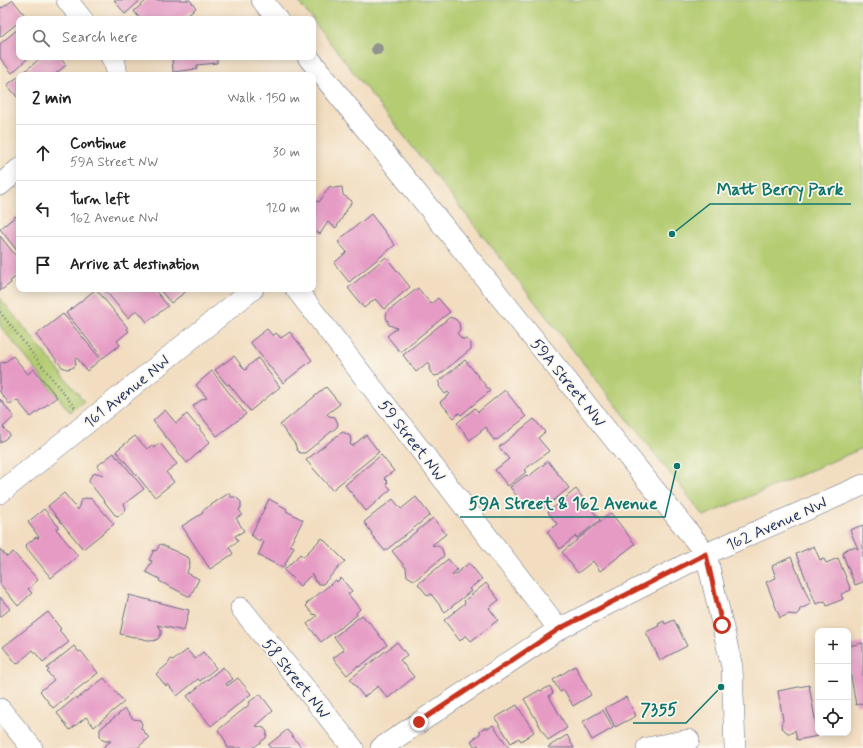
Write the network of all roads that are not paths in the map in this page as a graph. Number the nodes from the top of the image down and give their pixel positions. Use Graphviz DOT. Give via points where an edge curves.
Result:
graph roads {
  1 [pos="67,0"];
  2 [pos="262,0"];
  3 [pos="80,16"];
  4 [pos="275,16"];
  5 [pos="113,60"];
  6 [pos="310,60"];
  7 [pos="116,72"];
  8 [pos="16,172"];
  9 [pos="0,185"];
  10 [pos="249,292"];
  11 [pos="298,292"];
  12 [pos="863,485"];
  13 [pos="0,493"];
  14 [pos="706,554"];
  15 [pos="241,608"];
  16 [pos="559,629"];
  17 [pos="0,709"];
  18 [pos="689,740"];
  19 [pos="32,748"];
  20 [pos="353,748"];
  21 [pos="381,748"];
  22 [pos="647,748"];
  23 [pos="735,748"];
  1 -- 3 [label="street"];
  2 -- 4 [label="street"];
  5 -- 7 [label="street"];
  6 -- 14 [label="street, 59A Street NW"];
  8 -- 9 [label="street"];
  10 -- 13 [label="street, 161 Avenue NW"];
  11 -- 16 [label="street, 59 Street NW"];
  12 -- 14 [label="street, 162 Avenue NW"];
  14 -- 16 [label="street, 162 Avenue NW"];
  14 -- 23 [label="street, 59A Street NW" via="732,667"];
  15 -- 20 [label="street, 58 Street NW"];
  16 -- 21 [label="street, 162 Avenue NW"];
  17 -- 19 [label="street"];
  18 -- 22 [label="street"];
}
